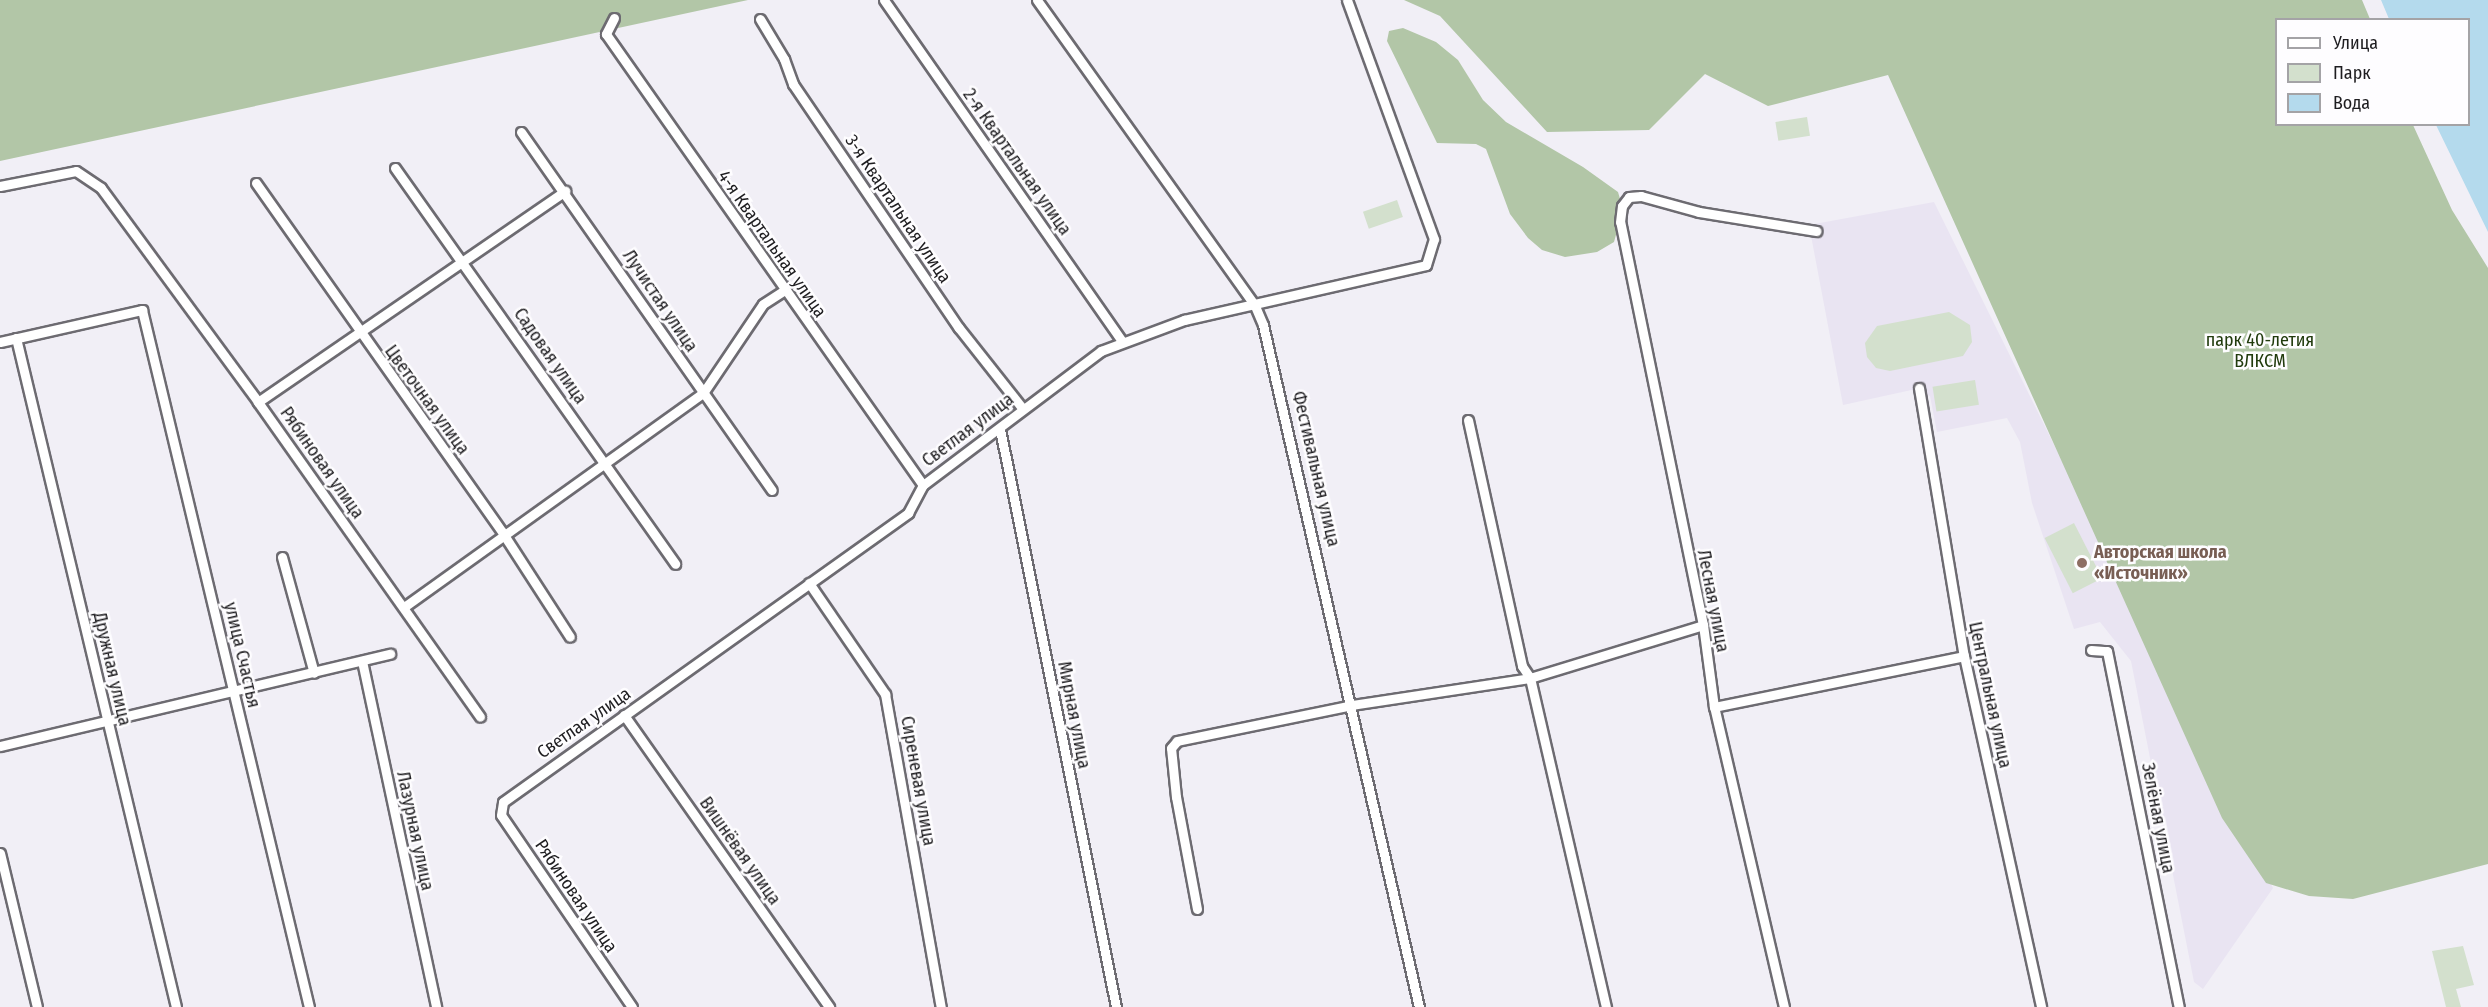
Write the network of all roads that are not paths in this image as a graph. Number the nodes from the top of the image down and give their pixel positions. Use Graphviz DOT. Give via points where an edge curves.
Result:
graph roads {
  1 [pos="884,0"];
  2 [pos="1037,0"];
  3 [pos="1347,0"];
  4 [pos="614,18"];
  5 [pos="760,19"];
  6 [pos="521,132"];
  7 [pos="395,168"];
  8 [pos="256,183"];
  9 [pos="0,186"];
  10 [pos="565,191"];
  11 [pos="1816,231"];
  12 [pos="462,259"];
  13 [pos="783,291"];
  14 [pos="1255,306"];
  15 [pos="358,332"];
  16 [pos="16,338"];
  17 [pos="0,342"];
  18 [pos="1123,342"];
  19 [pos="1919,388"];
  20 [pos="703,393"];
  21 [pos="258,402"];
  22 [pos="1023,410"];
  23 [pos="1468,420"];
  24 [pos="1000,429"];
  25 [pos="605,464"];
  26 [pos="923,485"];
  27 [pos="772,490"];
  28 [pos="504,535"];
  29 [pos="282,557"];
  30 [pos="675,564"];
  31 [pos="809,583"];
  32 [pos="404,607"];
  33 [pos="1703,625"];
  34 [pos="570,637"];
  35 [pos="2091,650"];
  36 [pos="390,654"];
  37 [pos="1964,656"];
  38 [pos="362,662"];
  39 [pos="314,673"];
  40 [pos="1530,678"];
  41 [pos="234,691"];
  42 [pos="1352,705"];
  43 [pos="1714,707"];
  44 [pos="624,715"];
  45 [pos="480,717"];
  46 [pos="108,721"];
  47 [pos="0,746"];
  48 [pos="503,802"];
  49 [pos="0,853"];
  50 [pos="1197,909"];
  51 [pos="37,1007"];
  52 [pos="176,1007"];
  53 [pos="309,1007"];
  54 [pos="436,1007"];
  55 [pos="632,1007"];
  56 [pos="830,1007"];
  57 [pos="941,1007"];
  58 [pos="1116,1007"];
  59 [pos="1419,1007"];
  60 [pos="1606,1007"];
  61 [pos="1784,1007"];
  62 [pos="2041,1007"];
  63 [pos="2179,1007"];
  1 -- 18 [label="street, 2-я Квартальная улица"];
  2 -- 14 [label="street, Фестивальная улица"];
  3 -- 14 [label="street, Светлая улица" via="1434,239 1426,265"];
  4 -- 13 [label="street, 4-я Квартальная улица" via="606,34"];
  5 -- 22 [label="street, 3-я Квартальная улица" via="784,59 793,84 959,328"];
  6 -- 10 [label="street, Лучистая улица"];
  7 -- 12 [label="street, Садовая улица"];
  8 -- 15 [label="street, Цветочная улица"];
  9 -- 21 [label="street, Рябиновая улица" via="76,171 101,188"];
  10 -- 12 [label="street"];
  10 -- 20 [label="street, Лучистая улица"];
  11 -- 33 [label="street, Лесная улица" via="1698,212 1641,196 1626,201 1620,222 1622,239"];
  12 -- 15 [label="street"];
  12 -- 25 [label="street, Садовая улица"];
  13 -- 20 [label="street" via="763,304"];
  13 -- 26 [label="street, 4-я Квартальная улица"];
  14 -- 18 [label="street, Светлая улица" via="1184,320"];
  14 -- 42 [label="street, Фестивальная улица" via="1271,348"];
  15 -- 21 [label="street"];
  15 -- 28 [label="street, Цветочная улица"];
  16 -- 17 [label="street"];
  16 -- 41 [label="street, улица Счастья" via="142,310"];
  16 -- 46 [label="street, Дружная улица"];
  18 -- 22 [label="street, Светлая улица" via="1081,364"];
  19 -- 37 [label="street, Центральная улица"];
  20 -- 25 [label="street"];
  20 -- 27 [label="street, Лучистая улица"];
  21 -- 32 [label="street, Рябиновая улица"];
  22 -- 24 [label="street, Светлая улица"];
  23 -- 40 [label="street" via="1522,666"];
  24 -- 26 [label="street, Светлая улица"];
  24 -- 58 [label="street, Мирная улица"];
  25 -- 28 [label="street"];
  25 -- 30 [label="street, Садовая улица"];
  26 -- 31 [label="street, Светлая улица" via="908,513"];
  28 -- 32 [label="street"];
  28 -- 34 [label="street, Цветочная улица"];
  29 -- 39 [label="street"];
  31 -- 44 [label="street, Светлая улица"];
  31 -- 57 [label="street, Сиреневая улица" via="885,694"];
  32 -- 45 [label="street, Рябиновая улица"];
  33 -- 40 [label="street"];
  33 -- 43 [label="street, Лесная улица"];
  35 -- 63 [label="street, Зелёная улица" via="2107,651"];
  36 -- 38 [label="street"];
  37 -- 43 [label="street"];
  37 -- 62 [label="street, Центральная улица"];
  38 -- 39 [label="street"];
  38 -- 54 [label="street, Лазурная улица"];
  39 -- 41 [label="street"];
  40 -- 42 [label="street"];
  40 -- 60 [label="street"];
  41 -- 46 [label="street"];
  41 -- 53 [label="street, улица Счастья"];
  42 -- 50 [label="street" via="1176,741 1170,748"];
  42 -- 59 [label="street, Фестивальная улица"];
  43 -- 61 [label="street, Лесная улица"];
  44 -- 48 [label="street, Светлая улица"];
  44 -- 56 [label="street, Вишнёвая улица"];
  46 -- 47 [label="street"];
  46 -- 52 [label="street, Дружная улица"];
  48 -- 55 [label="street, Рябиновая улица" via="501,815"];
  49 -- 51 [label="street"];
}
